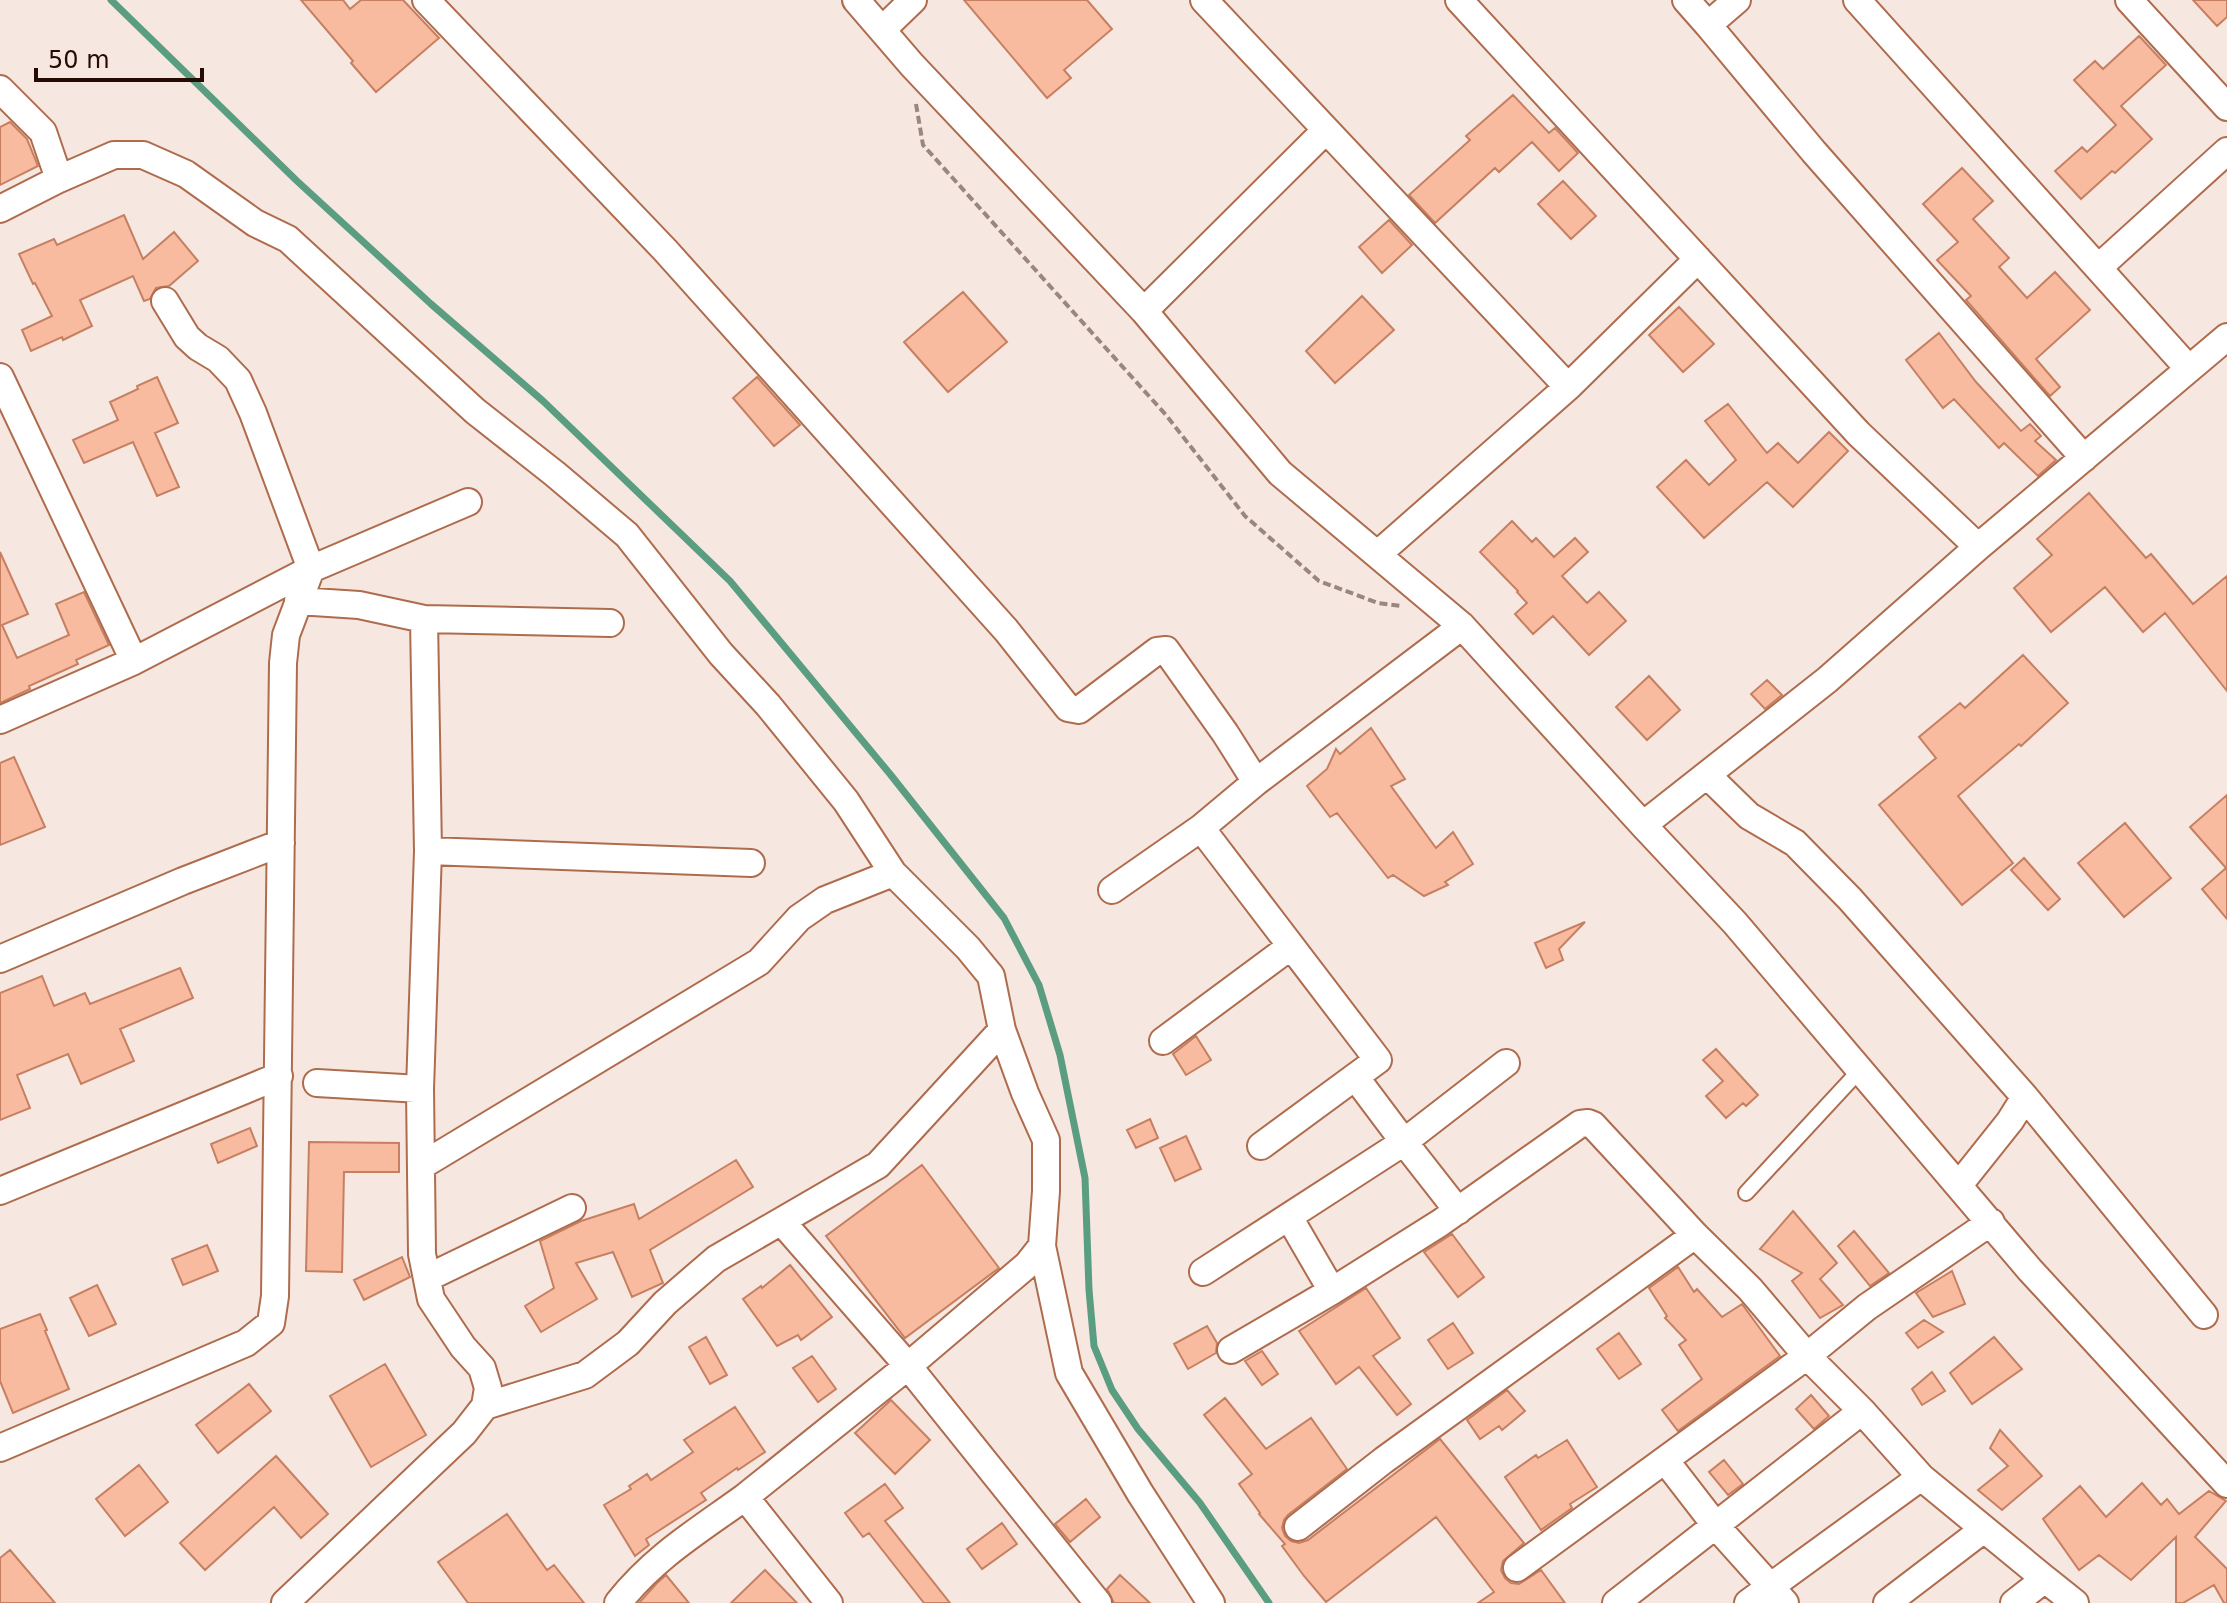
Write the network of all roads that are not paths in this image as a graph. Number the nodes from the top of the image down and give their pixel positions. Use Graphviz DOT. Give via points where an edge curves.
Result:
graph roads {
  1 [pos="426,0"];
  2 [pos="856,0"];
  3 [pos="913,0"];
  4 [pos="1204,0"];
  5 [pos="1459,0"];
  6 [pos="1686,0"];
  7 [pos="1737,0"];
  8 [pos="1857,0"];
  9 [pos="2129,0"];
  10 [pos="1708,25"];
  11 [pos="883,29"];
  12 [pos="0,89"];
  13 [pos="2227,107"];
  14 [pos="1326,130"];
  15 [pos="2227,151"];
  16 [pos="59,179"];
  17 [pos="0,209"];
  18 [pos="1698,259"];
  19 [pos="2099,267"];
  20 [pos="165,301"];
  21 [pos="1144,311"];
  22 [pos="2227,337"];
  23 [pos="2189,369"];
  24 [pos="0,377"];
  25 [pos="1568,387"];
  26 [pos="2084,458"];
  27 [pos="468,502"];
  28 [pos="1978,547"];
  29 [pos="1378,554"];
  30 [pos="311,569"];
  31 [pos="298,601"];
  32 [pos="424,619"];
  33 [pos="610,623"];
  34 [pos="1462,626"];
  35 [pos="134,661"];
  36 [pos="0,720"];
  37 [pos="1707,775"];
  38 [pos="1256,782"];
  39 [pos="1643,825"];
  40 [pos="1201,828"];
  41 [pos="281,843"];
  42 [pos="428,851"];
  43 [pos="751,863"];
  44 [pos="893,873"];
  45 [pos="1112,890"];
  46 [pos="1291,946"];
  47 [pos="0,959"];
  48 [pos="1002,1030"];
  49 [pos="1163,1041"];
  50 [pos="1506,1063"];
  51 [pos="1860,1070"];
  52 [pos="279,1076"];
  53 [pos="1356,1078"];
  54 [pos="317,1083"];
  55 [pos="420,1089"];
  56 [pos="2025,1097"];
  57 [pos="1404,1142"];
  58 [pos="1261,1146"];
  59 [pos="421,1166"];
  60 [pos="1959,1185"];
  61 [pos="0,1191"];
  62 [pos="1746,1193"];
  63 [pos="572,1208"];
  64 [pos="1458,1211"];
  65 [pos="1289,1217"];
  66 [pos="782,1222"];
  67 [pos="1991,1222"];
  68 [pos="1695,1235"];
  69 [pos="1042,1246"];
  70 [pos="1203,1272"];
  71 [pos="427,1278"];
  72 [pos="1332,1291"];
  73 [pos="2204,1315"];
  74 [pos="1231,1350"];
  75 [pos="1807,1356"];
  76 [pos="908,1366"];
  77 [pos="485,1406"];
  78 [pos="1862,1411"];
  79 [pos="0,1448"];
  80 [pos="1665,1460"];
  81 [pos="1921,1477"];
  82 [pos="2227,1484"];
  83 [pos="745,1497"];
  84 [pos="1716,1526"];
  85 [pos="1298,1527"];
  86 [pos="1984,1529"];
  87 [pos="1517,1568"];
  88 [pos="2045,1579"];
  89 [pos="1778,1595"];
  90 [pos="285,1603"];
  91 [pos="618,1603"];
  92 [pos="829,1603"];
  93 [pos="1098,1603"];
  94 [pos="1211,1603"];
  95 [pos="1616,1603"];
  96 [pos="1748,1603"];
  97 [pos="1887,1603"];
  98 [pos="2014,1603"];
  99 [pos="2075,1603"];
  1 -- 38 [label="street" via="665,250 1006,630 1068,708 1079,710 1157,651 1166,650"];
  2 -- 11 [label="street"];
  3 -- 11 [label="street"];
  4 -- 14 [label="street"];
  5 -- 18 [label="street"];
  6 -- 10 [label="street"];
  7 -- 10 [label="street"];
  8 -- 19 [label="street"];
  9 -- 13 [label="street"];
  10 -- 26 [label="street"];
  11 -- 21 [label="street"];
  12 -- 16 [label="street" via="43,132"];
  14 -- 21 [label="street"];
  14 -- 25 [label="street"];
  15 -- 19 [label="street"];
  16 -- 17 [label="street"];
  16 -- 44 [label="street" via="114,155 143,155 186,174 255,223 288,239 475,411 627,535 846,801"];
  18 -- 25 [label="street"];
  18 -- 28 [label="street" via="1858,433"];
  19 -- 23 [label="street"];
  20 -- 30 [label="street" via="187,337 238,380"];
  21 -- 29 [label="street" via="1280,473"];
  22 -- 23 [label="street"];
  23 -- 26 [label="street"];
  24 -- 35 [label="street"];
  25 -- 29 [label="street"];
  26 -- 28 [label="street"];
  27 -- 30 [label="street"];
  28 -- 37 [label="street" via="1827,680"];
  29 -- 34 [label="street"];
  30 -- 31 [label="street"];
  30 -- 35 [label="street"];
  31 -- 32 [label="street" via="359,605"];
  31 -- 41 [label="street" via="283,663"];
  32 -- 33 [label="street"];
  32 -- 42 [label="street"];
  34 -- 38 [label="street"];
  34 -- 39 [label="street"];
  35 -- 36 [label="street"];
  37 -- 39 [label="street"];
  37 -- 56 [label="street" via="1749,816 1795,843"];
  38 -- 40 [label="street"];
  39 -- 51 [label="street"];
  40 -- 45 [label="street"];
  40 -- 46 [label="street"];
  41 -- 47 [label="street"];
  41 -- 52 [label="street"];
  42 -- 43 [label="street"];
  42 -- 55 [label="street"];
  44 -- 48 [label="street" via="991,976"];
  44 -- 59 [label="street" via="825,900 799,918 759,962"];
  46 -- 49 [label="street"];
  46 -- 53 [label="street" via="1378,1060"];
  48 -- 66 [label="street" via="878,1165"];
  48 -- 69 [label="street" via="1046,1140"];
  50 -- 57 [label="street"];
  51 -- 60 [label="street"];
  51 -- 62 [label="lane"];
  52 -- 61 [label="street"];
  52 -- 79 [label="street" via="271,1323 246,1343"];
  53 -- 57 [label="street"];
  53 -- 58 [label="street"];
  54 -- 55 [label="street"];
  55 -- 59 [label="street"];
  56 -- 60 [label="street"];
  56 -- 73 [label="street"];
  57 -- 64 [label="street"];
  57 -- 65 [label="street"];
  59 -- 71 [label="street"];
  60 -- 67 [label="street"];
  63 -- 71 [label="street"];
  64 -- 68 [label="street" via="1588,1123"];
  64 -- 72 [label="street"];
  65 -- 70 [label="street"];
  65 -- 72 [label="street"];
  66 -- 76 [label="street"];
  66 -- 77 [label="street" via="716,1259 628,1343 585,1375"];
  67 -- 75 [label="street" via="1867,1307"];
  67 -- 82 [label="street"];
  68 -- 75 [label="street"];
  68 -- 85 [label="street"];
  69 -- 76 [label="street" via="1027,1265"];
  69 -- 94 [label="street" via="1069,1373"];
  71 -- 77 [label="street" via="431,1299 482,1368 488,1388"];
  72 -- 74 [label="street"];
  75 -- 78 [label="street"];
  75 -- 80 [label="street"];
  76 -- 83 [label="street"];
  76 -- 93 [label="street"];
  77 -- 90 [label="street" via="464,1433"];
  78 -- 81 [label="street"];
  78 -- 84 [label="street"];
  80 -- 84 [label="street"];
  80 -- 87 [label="street"];
  81 -- 86 [label="street"];
  81 -- 89 [label="street"];
  83 -- 91 [label="street" via="669,1551"];
  83 -- 92 [label="street"];
  84 -- 89 [label="street"];
  84 -- 95 [label="street"];
  86 -- 88 [label="street"];
  86 -- 97 [label="street"];
  88 -- 98 [label="street"];
  88 -- 99 [label="street"];
  89 -- 96 [label="street"];
}
